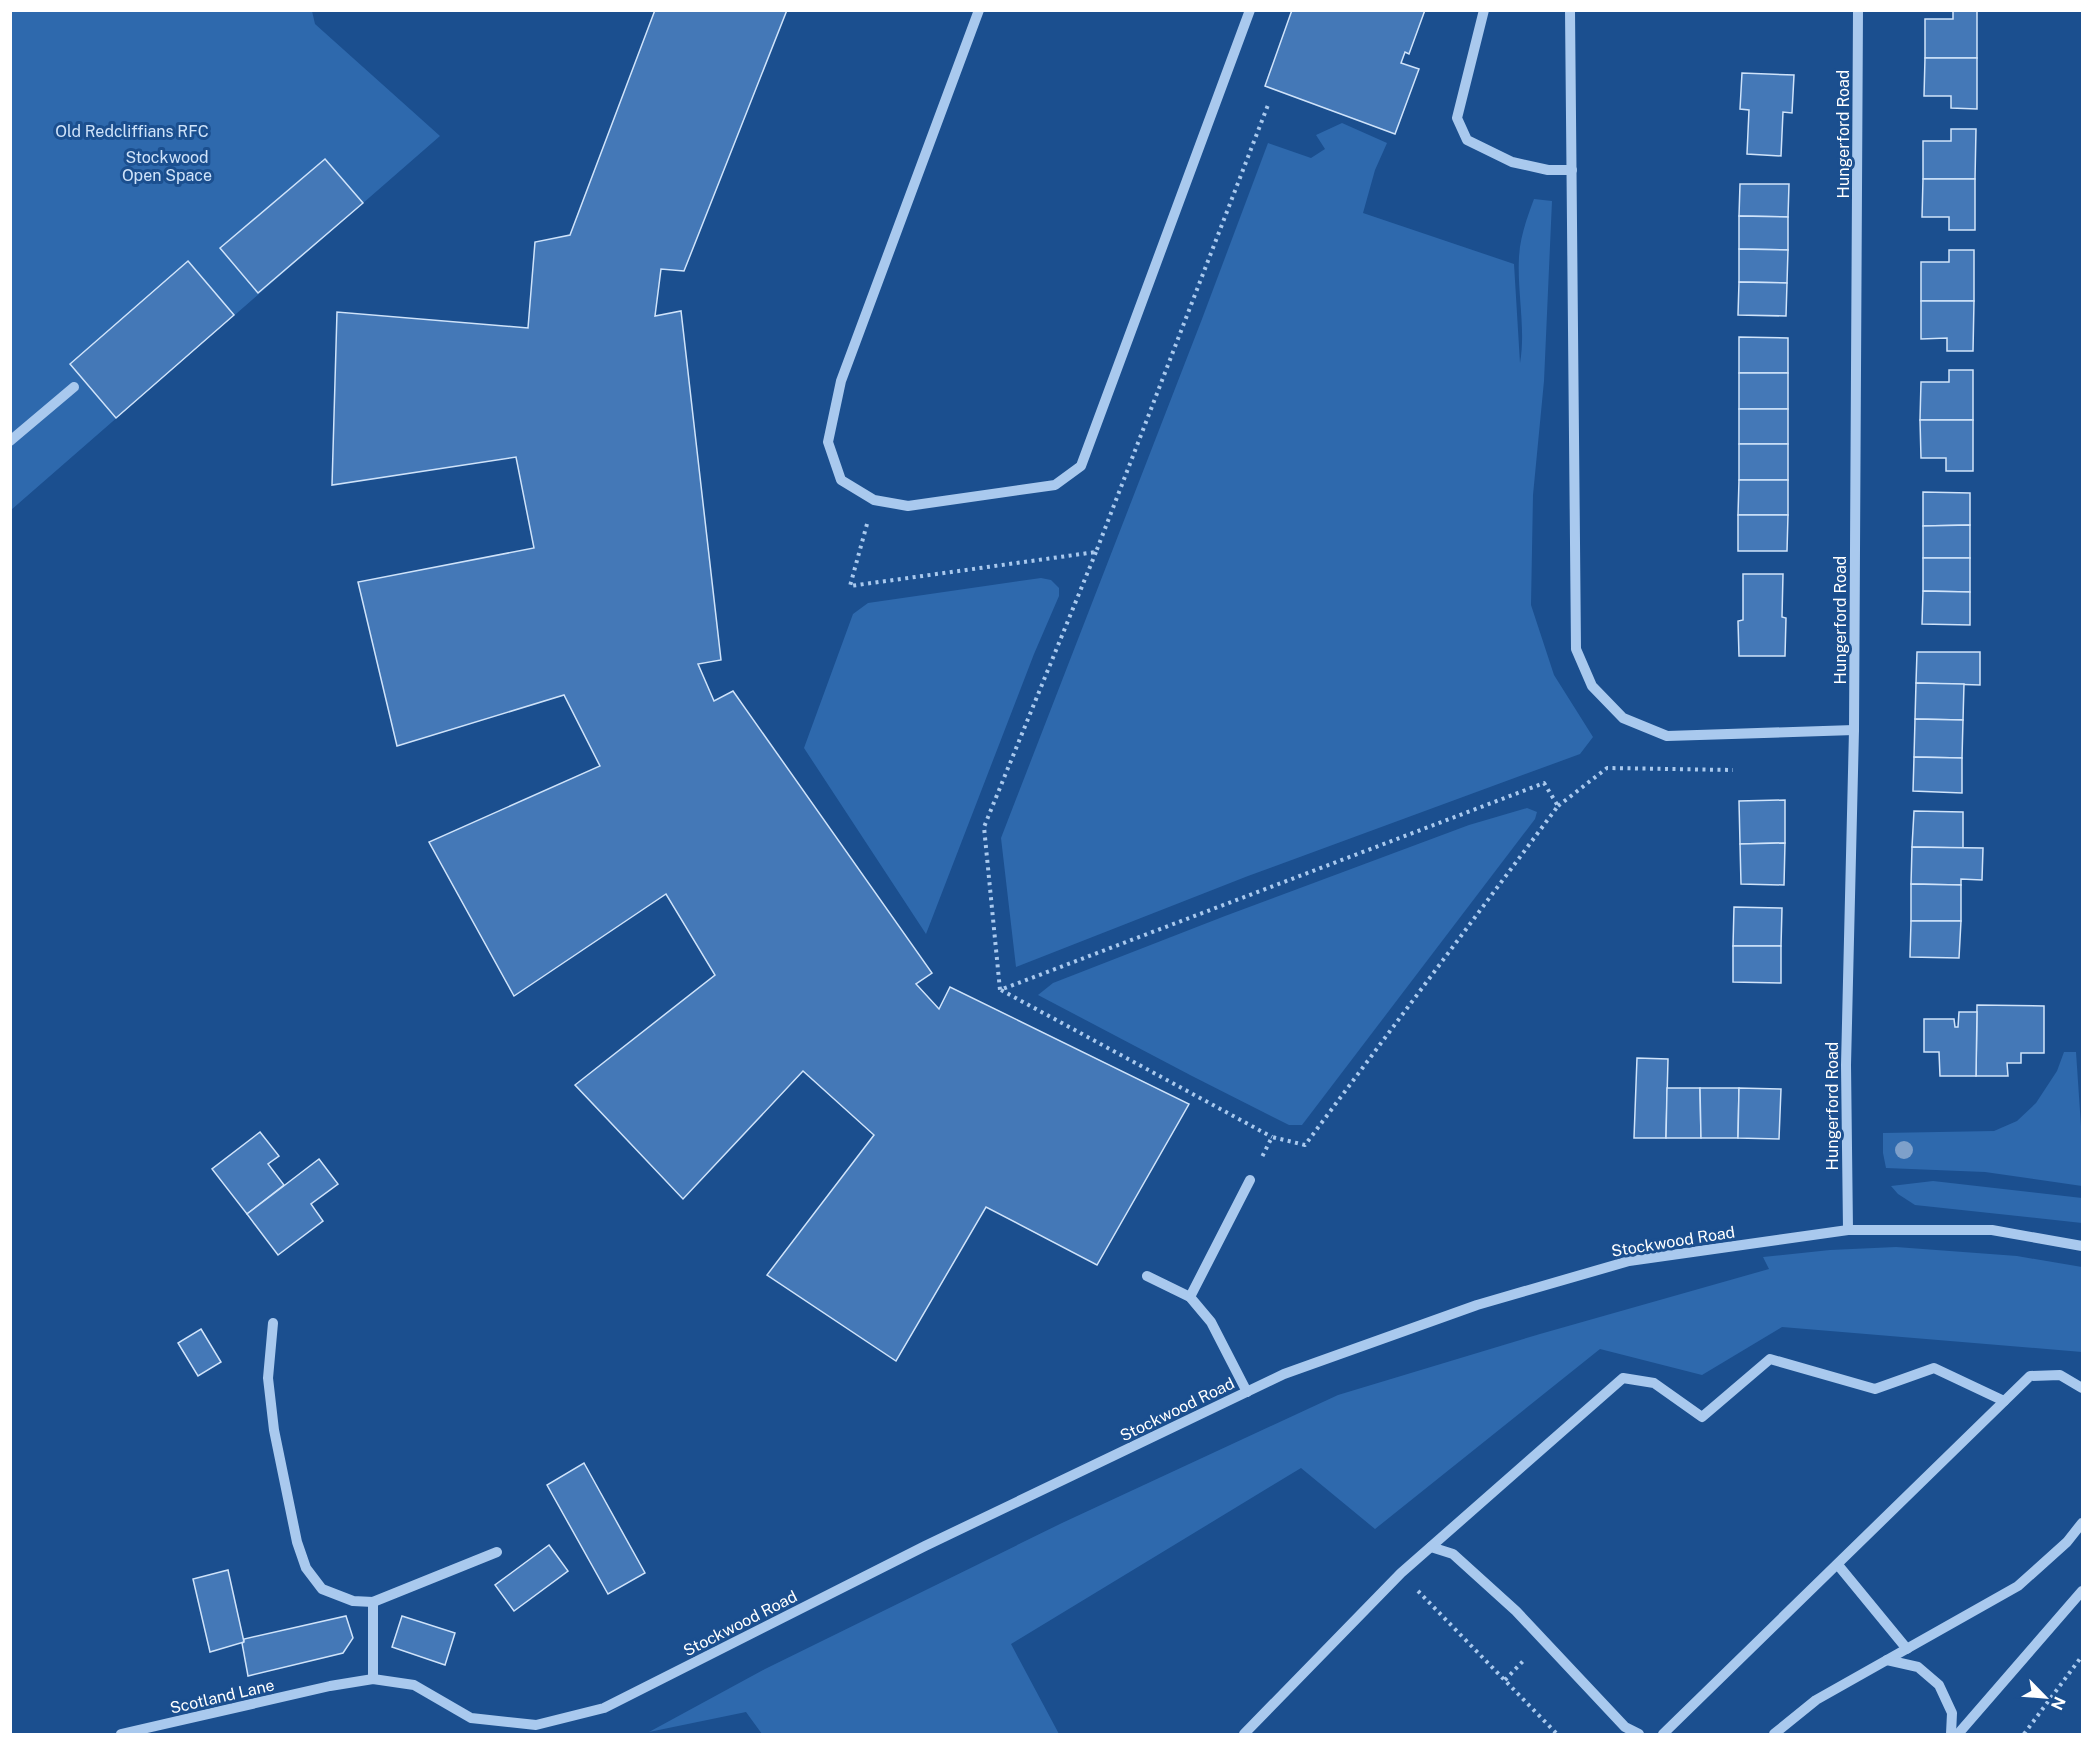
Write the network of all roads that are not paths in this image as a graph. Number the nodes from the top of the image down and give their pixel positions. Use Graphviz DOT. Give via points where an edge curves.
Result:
graph roads {
  1 [pos="979,10"];
  2 [pos="1250,10"];
  3 [pos="1484,10"];
  4 [pos="1570,10"];
  5 [pos="1858,10"];
  6 [pos="1572,170"];
  7 [pos="74,387"];
  8 [pos="10,441"];
  9 [pos="1854,730"];
  10 [pos="1250,1180"];
  11 [pos="1848,1230"];
  12 [pos="2082,1246"];
  13 [pos="1147,1276"];
  14 [pos="1190,1297"];
  15 [pos="273,1323"];
  16 [pos="2082,1388"];
  17 [pos="1247,1392"];
  18 [pos="2004,1401"];
  19 [pos="2082,1523"];
  20 [pos="1431,1547"];
  21 [pos="497,1552"];
  22 [pos="1838,1565"];
  23 [pos="2082,1591"];
  24 [pos="373,1602"];
  25 [pos="1907,1649"];
  26 [pos="1887,1660"];
  27 [pos="373,1679"];
  28 [pos="330,1686"];
  29 [pos="121,1734"];
  30 [pos="1244,1734"];
  31 [pos="1639,1734"];
  32 [pos="1663,1734"];
  33 [pos="1774,1734"];
  34 [pos="1951,1734"];
  35 [pos="1958,1734"];
  1 -- 2 [label="street" via="841,381 828,442 841,480 874,500 908,506 1055,485 1081,465"];
  3 -- 6 [label="street" via="1457,118 1467,140 1512,162 1548,170"];
  4 -- 6 [label="street"];
  5 -- 9 [label="street, Hungerford Road"];
  6 -- 9 [label="street" via="1576,649 1592,686 1623,718 1667,736"];
  7 -- 8 [label="street"];
  9 -- 11 [label="street, Hungerford Road" via="1846,1065"];
  10 -- 14 [label="street"];
  11 -- 12 [label="street, Stockwood Road" via="1992,1230"];
  11 -- 17 [label="street, Stockwood Road" via="1629,1261 1478,1305 1284,1374"];
  13 -- 14 [label="street"];
  14 -- 17 [label="street" via="1211,1322"];
  15 -- 24 [label="street" via="268,1378 274,1430 306,1568 322,1589 353,1600"];
  16 -- 18 [label="street" via="2060,1375 2030,1376"];
  17 -- 27 [label="street, Stockwood Road" via="936,1541 604,1708 536,1725 471,1718 414,1684"];
  18 -- 20 [label="street" via="1934,1368 1875,1389 1770,1359 1702,1417 1654,1383 1623,1378"];
  18 -- 22 [label="street"];
  19 -- 25 [label="street" via="2067,1542 2018,1586"];
  20 -- 30 [label="street"];
  20 -- 31 [label="street" via="1453,1554 1516,1611 1625,1727"];
  21 -- 24 [label="street"];
  22 -- 25 [label="street"];
  22 -- 32 [label="street"];
  23 -- 35 [label="street"];
  24 -- 27 [label="street"];
  25 -- 26 [label="street"];
  26 -- 33 [label="street" via="1816,1700"];
  26 -- 34 [label="street" via="1918,1667 1939,1685 1952,1713"];
  27 -- 28 [label="street, Stockwood Road"];
  28 -- 29 [label="street, Scotland Lane"];
}
